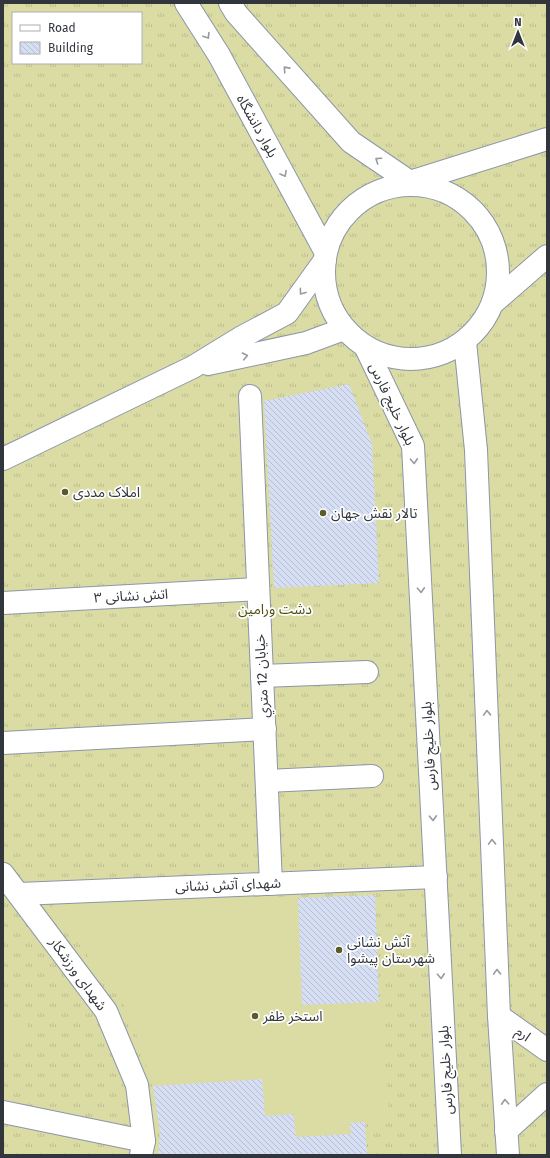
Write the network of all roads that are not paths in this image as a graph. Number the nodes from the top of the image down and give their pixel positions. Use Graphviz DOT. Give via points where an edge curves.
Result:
graph roads {
  1 [pos="186,3"];
  2 [pos="230,3"];
  3 [pos="547,139"];
  4 [pos="410,182"];
  5 [pos="325,256"];
  6 [pos="547,256"];
  7 [pos="493,303"];
  8 [pos="344,329"];
  9 [pos="465,342"];
  10 [pos="366,348"];
  11 [pos="193,367"];
  12 [pos="250,396"];
  13 [pos="3,459"];
  14 [pos="258,589"];
  15 [pos="3,603"];
  16 [pos="367,672"];
  17 [pos="262,676"];
  18 [pos="265,729"];
  19 [pos="3,743"];
  20 [pos="372,776"];
  21 [pos="267,781"];
  22 [pos="3,874"];
  23 [pos="436,877"];
  24 [pos="271,884"];
  25 [pos="19,894"];
  26 [pos="499,1016"];
  27 [pos="547,1050"];
  28 [pos="547,1094"];
  29 [pos="3,1112"];
  30 [pos="506,1131"];
  31 [pos="142,1148"];
  32 [pos="450,1155"];
  33 [pos="508,1155"];
  1 -- 5 [label="street, بلوار دانشگاه, one-way" via="219,55"];
  4 -- 2 [label="street, one-way" via="351,142 236,13"];
  3 -- 4 [label="street"];
  4 -- 5 [label="street" via="378,191 354,205 336,226"];
  4 -- 7 [label="street" via="454,196 474,211 489,232 497,256 499,280"];
  5 -- 8 [label="street" via="323,277 328,303"];
  5 -- 11 [label="street, one-way" via="287,313"];
  6 -- 7 [label="street"];
  7 -- 9 [label="street" via="482,324"];
  8 -- 10 [label="street"];
  11 -- 8 [label="street, one-way" via="306,343"];
  9 -- 10 [label="street" via="442,354 417,360 391,358"];
  26 -- 9 [label="street, one-way" via="476,450"];
  10 -- 23 [label="street, بلوار خلیج فارس, one-way" via="413,446"];
  11 -- 13 [label="street"];
  12 -- 14 [label="street, خيابان 12 متري"];
  14 -- 15 [label="street, اتش نشانی ۳"];
  14 -- 17 [label="street, خيابان 12 متري"];
  16 -- 17 [label="street"];
  17 -- 18 [label="street, خيابان 12 متري"];
  18 -- 19 [label="street"];
  18 -- 21 [label="street, خيابان 12 متري"];
  20 -- 21 [label="street"];
  21 -- 24 [label="street, خيابان 12 متري"];
  22 -- 25 [label="street, شهدای ورزشکار"];
  23 -- 24 [label="street, شهدای آتش نشانی"];
  23 -- 32 [label="street, بلوار خلیج فارس, one-way"];
  24 -- 25 [label="street, شهدای آتش نشانی"];
  25 -- 31 [label="street, شهدای ورزشکار" via="106,1011 137,1085"];
  26 -- 27 [label="street, ارم"];
  30 -- 26 [label="street, one-way"];
  28 -- 30 [label="street"];
  29 -- 31 [label="street"];
  30 -- 33 [label="street"];
}
